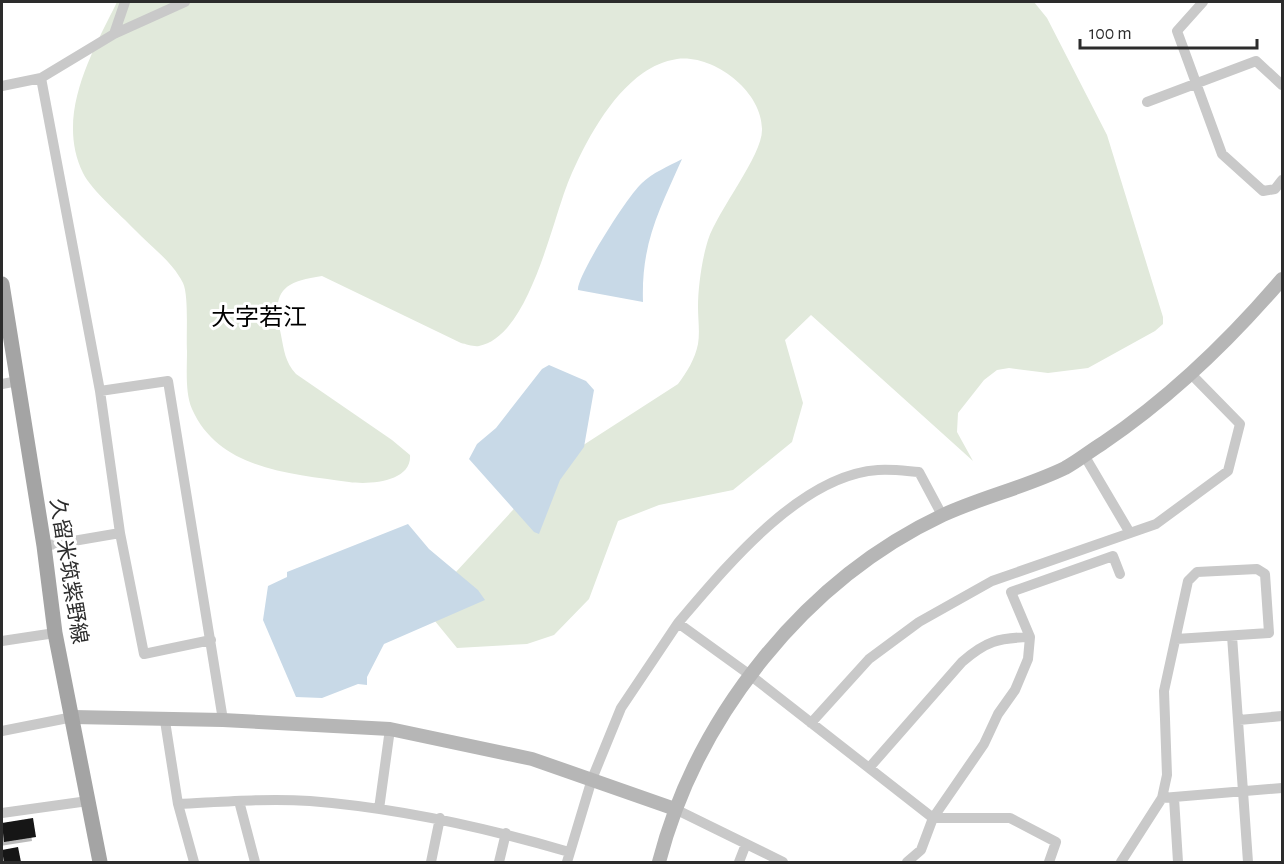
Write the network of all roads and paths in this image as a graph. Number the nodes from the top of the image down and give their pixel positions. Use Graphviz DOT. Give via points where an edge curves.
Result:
graph roads {
  1 [pos="125,2"];
  2 [pos="185,2"];
  3 [pos="1203,2"];
  4 [pos="114,34"];
  5 [pos="41,78"];
  6 [pos="1196,84"];
  7 [pos="1282,85"];
  8 [pos="2,86"];
  9 [pos="1147,102"];
  10 [pos="1282,180"];
  11 [pos="1282,279"];
  12 [pos="2,284"];
  13 [pos="1191,374"];
  14 [pos="18,381"];
  15 [pos="2,384"];
  16 [pos="100,391"];
  17 [pos="1084,455"];
  18 [pos="942,515"];
  19 [pos="120,533"];
  20 [pos="1130,533"];
  21 [pos="44,546"];
  22 [pos="1120,574"];
  23 [pos="678,623"];
  24 [pos="55,633"];
  25 [pos="1232,636"];
  26 [pos="1030,637"];
  27 [pos="1176,639"];
  28 [pos="2,640"];
  29 [pos="211,640"];
  30 [pos="750,675"];
  31 [pos="1282,716"];
  32 [pos="73,717"];
  33 [pos="223,720"];
  34 [pos="1239,720"];
  35 [pos="165,721"];
  36 [pos="811,723"];
  37 [pos="390,729"];
  38 [pos="2,730"];
  39 [pos="869,768"];
  40 [pos="592,779"];
  41 [pos="1282,788"];
  42 [pos="1244,791"];
  43 [pos="1162,798"];
  44 [pos="1174,798"];
  45 [pos="88,801"];
  46 [pos="239,801"];
  47 [pos="178,804"];
  48 [pos="379,809"];
  49 [pos="675,809"];
  50 [pos="2,813"];
  51 [pos="440,818"];
  52 [pos="933,818"];
  53 [pos="506,833"];
  54 [pos="746,844"];
  55 [pos="568,857"];
  56 [pos="100,862"];
  57 [pos="194,862"];
  58 [pos="255,862"];
  59 [pos="430,862"];
  60 [pos="499,862"];
  61 [pos="659,862"];
  62 [pos="739,862"];
  63 [pos="783,862"];
  64 [pos="907,862"];
  65 [pos="1049,862"];
  66 [pos="1121,862"];
  67 [pos="1178,862"];
  68 [pos="1248,862"];
  1 -- 4 [label="street"];
  2 -- 4 [label="street"];
  3 -- 6 [label="street" via="1178,31"];
  4 -- 5 [label="street"];
  5 -- 8 [label="street"];
  5 -- 16 [label="street"];
  6 -- 7 [label="street" via="1256,61"];
  6 -- 9 [label="street"];
  6 -- 10 [label="street" via="1222,154 1263,191 1275,189"];
  11 -- 13 [label="street"];
  12 -- 14 [label="main road, 久留米筑紫野線"];
  13 -- 17 [label="street" via="1145,415"];
  13 -- 20 [label="street" via="1240,424 1228,471 1156,524"];
  14 -- 15 [label="street"];
  14 -- 21 [label="main road, 久留米筑紫野線"];
  16 -- 19 [label="street"];
  16 -- 29 [label="street" via="168,381"];
  17 -- 18 [label="street" via="1065,468"];
  17 -- 20 [label="street"];
  18 -- 23 [label="street" via="920,472 877,470 847,477 821,488 762,533"];
  18 -- 30 [label="street" via="852,571 787,631"];
  19 -- 21 [label="street"];
  19 -- 29 [label="street" via="144,654"];
  20 -- 36 [label="street" via="992,581 919,622 869,659"];
  21 -- 24 [label="main road, 久留米筑紫野線"];
  22 -- 26 [label="street" via="1113,556 1011,592"];
  23 -- 30 [label="street"];
  23 -- 40 [label="street" via="621,708"];
  24 -- 28 [label="street"];
  24 -- 32 [label="main road, 久留米筑紫野線"];
  25 -- 27 [label="street"];
  25 -- 27 [label="street" via="1269,633 1265,574 1257,569 1197,572 1188,581"];
  25 -- 34 [label="street"];
  26 -- 39 [label="street" via="1001,638 979,647"];
  26 -- 52 [label="street" via="1028,659 1015,690 984,744"];
  27 -- 43 [label="street" via="1164,691 1167,775"];
  29 -- 33 [label="street"];
  30 -- 36 [label="street"];
  30 -- 49 [label="street" via="707,745"];
  31 -- 34 [label="street"];
  32 -- 35 [label="street"];
  32 -- 38 [label="street"];
  32 -- 45 [label="main road, 久留米筑紫野線"];
  33 -- 35 [label="street"];
  33 -- 37 [label="street"];
  34 -- 42 [label="street"];
  35 -- 47 [label="street"];
  36 -- 39 [label="street"];
  37 -- 40 [label="street" via="532,759"];
  37 -- 48 [label="street"];
  39 -- 52 [label="street"];
  40 -- 49 [label="street"];
  40 -- 55 [label="street"];
  41 -- 42 [label="street"];
  42 -- 44 [label="street"];
  42 -- 68 [label="street"];
  43 -- 44 [label="street"];
  43 -- 66 [label="street"];
  44 -- 67 [label="street"];
  45 -- 50 [label="street"];
  45 -- 56 [label="main road, 久留米筑紫野線"];
  46 -- 47 [label="street"];
  46 -- 48 [label="street" via="308,801"];
  46 -- 58 [label="street"];
  47 -- 57 [label="street"];
  48 -- 51 [label="street"];
  49 -- 54 [label="street"];
  49 -- 61 [label="street"];
  51 -- 53 [label="street"];
  51 -- 59 [label="street"];
  52 -- 64 [label="street" via="921,850"];
  52 -- 65 [label="street" via="1010,818 1056,842"];
  53 -- 55 [label="street"];
  53 -- 60 [label="street"];
  54 -- 62 [label="street"];
  54 -- 63 [label="street"];
}
